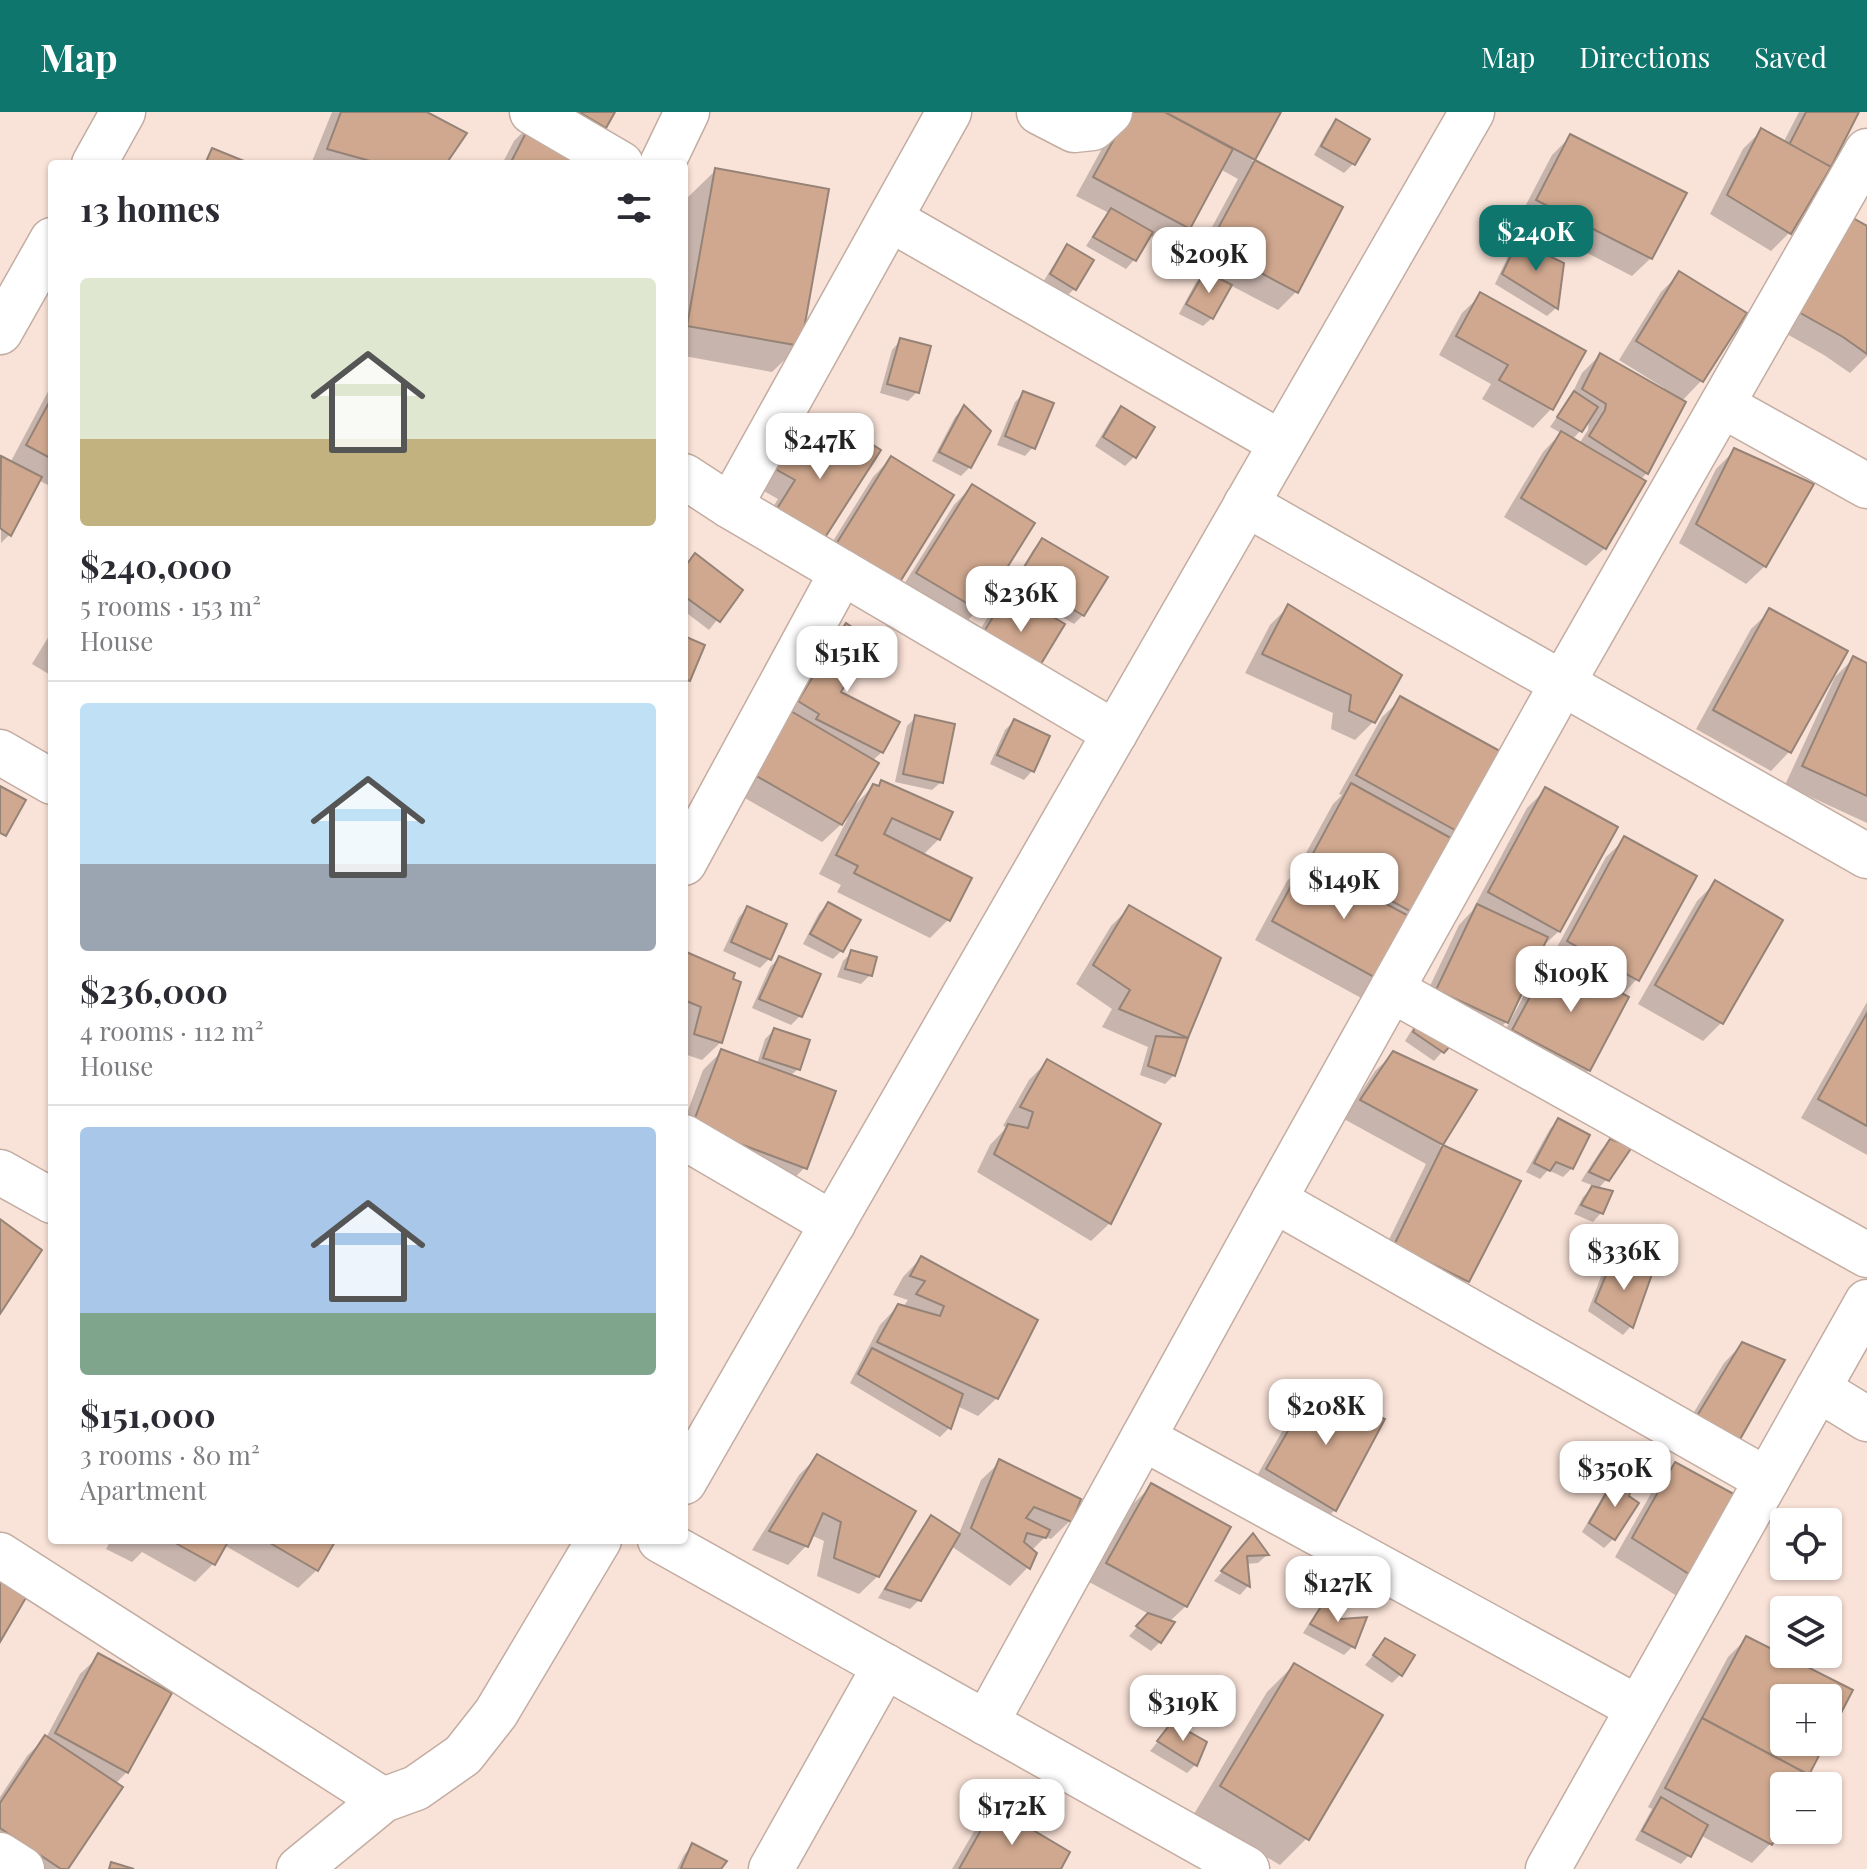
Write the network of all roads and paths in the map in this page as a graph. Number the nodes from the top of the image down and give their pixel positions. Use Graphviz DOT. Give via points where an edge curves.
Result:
graph roads {
  1 [pos="123,112"];
  2 [pos="532,112"];
  3 [pos="687,112"];
  4 [pos="949,112"];
  5 [pos="1039,112"];
  6 [pos="1110,112"];
  7 [pos="1472,112"];
  8 [pos="96,160"];
  9 [pos="614,160"];
  10 [pos="664,160"];
  11 [pos="1864,163"];
  12 [pos="890,219"];
  13 [pos="48,247"];
  14 [pos="0,332"];
  15 [pos="1722,405"];
  16 [pos="1281,443"];
  17 [pos="688,479"];
  18 [pos="1867,486"];
  19 [pos="1246,504"];
  20 [pos="730,506"];
  21 [pos="842,572"];
  22 [pos="1562,684"];
  23 [pos="1115,733"];
  24 [pos="0,752"];
  25 [pos="48,780"];
  26 [pos="688,856"];
  27 [pos="1867,856"];
  28 [pos="1392,990"];
  29 [pos="688,1139"];
  30 [pos="0,1172"];
  31 [pos="48,1199"];
  32 [pos="1274,1200"];
  33 [pos="833,1224"];
  34 [pos="1867,1255"];
  35 [pos="1867,1302"];
  36 [pos="1818,1389"];
  37 [pos="1867,1419"];
  38 [pos="1143,1438"];
  39 [pos="688,1475"];
  40 [pos="1767,1480"];
  41 [pos="597,1544"];
  42 [pos="667,1544"];
  43 [pos="0,1555"];
  44 [pos="885,1666"];
  45 [pos="1638,1708"];
  46 [pos="986,1723"];
  47 [pos="383,1800"];
  48 [pos="0,1855"];
  49 [pos="22,1869"];
  50 [pos="299,1869"];
  51 [pos="771,1869"];
  52 [pos="1247,1869"];
  53 [pos="1548,1869"];
  1 -- 8 [label="street"];
  2 -- 9 [label="street"];
  3 -- 10 [label="street"];
  4 -- 12 [label="street"];
  5 -- 6 [label="street" via="1074,130 1093,128"];
  7 -- 16 [label="street"];
  11 -- 15 [label="street"];
  12 -- 16 [label="street"];
  12 -- 20 [label="street"];
  13 -- 14 [label="street"];
  15 -- 18 [label="street"];
  15 -- 22 [label="street"];
  16 -- 19 [label="street"];
  17 -- 20 [label="street"];
  19 -- 22 [label="street"];
  19 -- 23 [label="street"];
  20 -- 21 [label="street"];
  21 -- 23 [label="street"];
  21 -- 26 [label="street"];
  22 -- 27 [label="street"];
  22 -- 28 [label="street"];
  23 -- 33 [label="street"];
  24 -- 25 [label="street"];
  28 -- 32 [label="street"];
  28 -- 34 [label="street"];
  29 -- 33 [label="street"];
  30 -- 31 [label="street"];
  32 -- 38 [label="street"];
  32 -- 40 [label="street"];
  33 -- 39 [label="street"];
  35 -- 36 [label="street"];
  36 -- 37 [label="street"];
  36 -- 40 [label="street"];
  38 -- 45 [label="street"];
  38 -- 46 [label="street"];
  40 -- 45 [label="street"];
  41 -- 47 [label="street" via="496,1713 463,1755 416,1788"];
  42 -- 44 [label="street"];
  43 -- 47 [label="street"];
  44 -- 46 [label="street"];
  44 -- 51 [label="street"];
  45 -- 53 [label="street"];
  46 -- 52 [label="street"];
  47 -- 50 [label="street"];
  48 -- 49 [label="street"];
}
